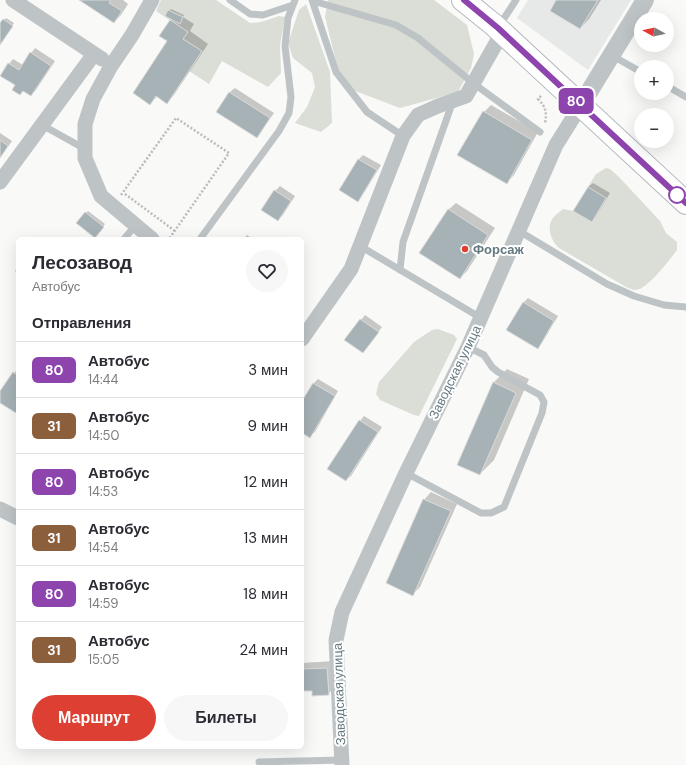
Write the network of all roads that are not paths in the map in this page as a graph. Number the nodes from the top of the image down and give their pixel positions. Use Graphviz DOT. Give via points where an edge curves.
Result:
graph roads {
  1 [pos="13,0"];
  2 [pos="230,0"];
  3 [pos="313,0"];
  4 [pos="464,0"];
  5 [pos="516,0"];
  6 [pos="645,0"];
  7 [pos="148,3"];
  8 [pos="294,3"];
  9 [pos="500,30"];
  10 [pos="94,54"];
  11 [pos="611,55"];
  12 [pos="111,66"];
  13 [pos="634,68"];
  14 [pos="473,83"];
  15 [pos="674,90"];
  16 [pos="686,97"];
  17 [pos="454,100"];
  18 [pos="581,106"];
  19 [pos="42,124"];
  20 [pos="540,132"];
  21 [pos="403,136"];
  22 [pos="85,148"];
  23 [pos="0,182"];
  24 [pos="686,203"];
  25 [pos="135,226"];
  26 [pos="519,231"];
  27 [pos="126,237"];
  28 [pos="149,237"];
  29 [pos="201,237"];
  30 [pos="360,246"];
  31 [pos="400,270"];
  32 [pos="686,307"];
  33 [pos="481,318"];
  34 [pos="304,336"];
  35 [pos="468,347"];
  36 [pos="406,473"];
  37 [pos="0,509"];
  38 [pos="16,517"];
  39 [pos="259,762"];
  40 [pos="342,763"];
  1 -- 10 [label="street"];
  2 -- 8 [label="lane" via="250,14 263,15"];
  3 -- 14 [label="lane" via="396,25 418,38"];
  3 -- 21 [label="lane" via="336,72 367,112"];
  4 -- 9 [label="main road"];
  5 -- 9 [label="lane"];
  6 -- 11 [label="street, Заводская улица"];
  7 -- 12 [label="street" via="132,35"];
  8 -- 29 [label="lane" via="288,18 285,46 291,97 289,113 280,131"];
  9 -- 14 [label="street"];
  9 -- 18 [label="main road"];
  10 -- 12 [label="street"];
  10 -- 19 [label="street"];
  11 -- 13 [label="lane"];
  11 -- 18 [label="street, Заводская улица"];
  12 -- 22 [label="street" via="93,99 85,124"];
  14 -- 17 [label="street" via="466,96"];
  14 -- 20 [label="lane"];
  15 -- 16 [label="lane"];
  17 -- 21 [label="street" via="418,116"];
  17 -- 31 [label="lane" via="403,242"];
  18 -- 24 [label="main road"];
  18 -- 26 [label="street, Заводская улица" via="556,145"];
  19 -- 22 [label="lane"];
  19 -- 23 [label="street"];
  21 -- 30 [label="street"];
  22 -- 25 [label="street" via="86,158 101,196"];
  25 -- 27 [label="lane"];
  25 -- 28 [label="street"];
  26 -- 32 [label="lane" via="607,284 664,305"];
  26 -- 33 [label="street, Заводская улица"];
  30 -- 31 [label="lane"];
  30 -- 34 [label="street" via="351,269"];
  31 -- 33 [label="lane"];
  33 -- 35 [label="street, Заводская улица"];
  35 -- 36 [label="street, Заводская улица"];
  35 -- 36 [label="lane" via="484,356 498,372 540,395 544,402 504,507 491,513 481,513"];
  36 -- 40 [label="street, Заводская улица" via="342,612 336,640"];
  37 -- 38 [label="street"];
  39 -- 40 [label="lane"];
}
